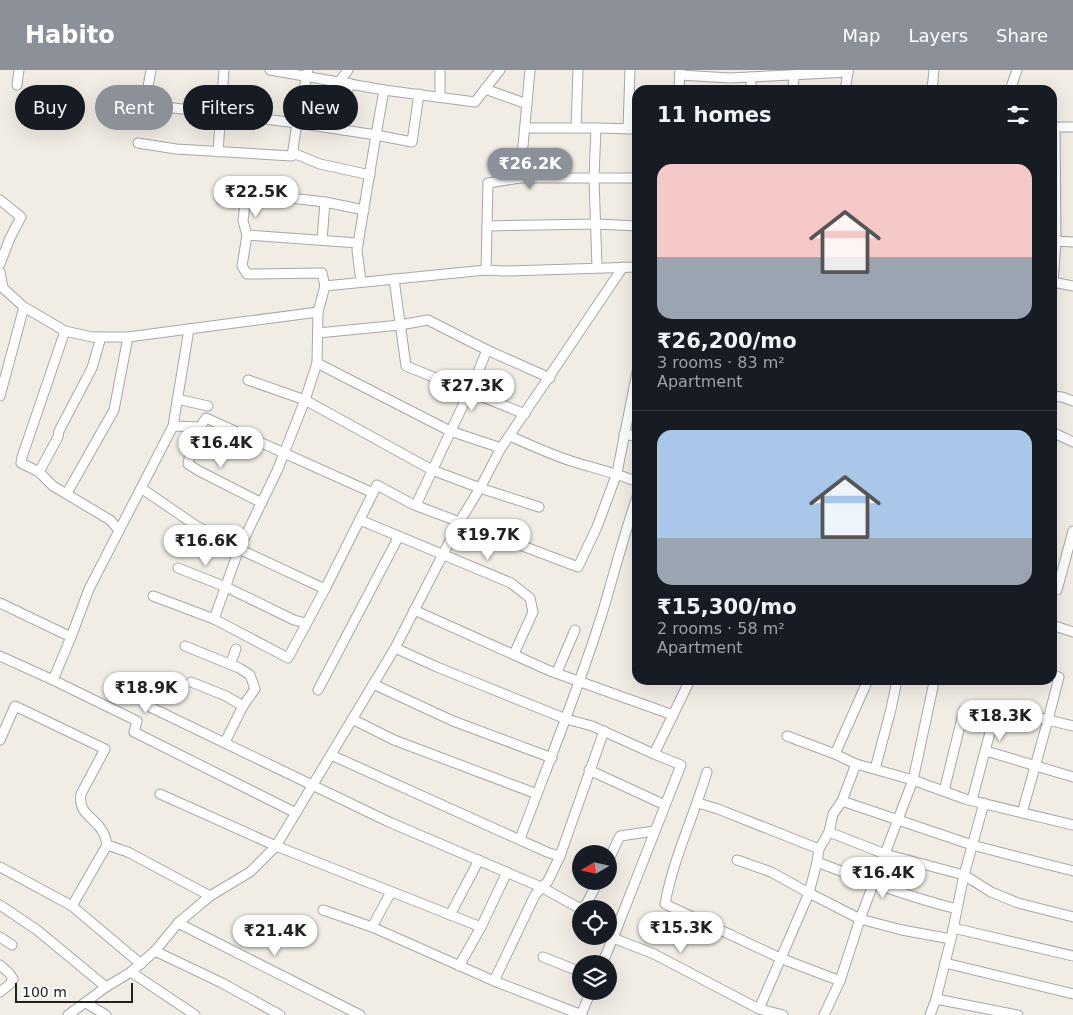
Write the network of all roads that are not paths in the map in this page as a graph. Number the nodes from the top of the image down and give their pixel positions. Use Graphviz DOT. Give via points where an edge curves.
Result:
graph roads {
  1 [pos="18,70"];
  2 [pos="151,70"];
  3 [pos="224,70"];
  4 [pos="270,70"];
  5 [pos="348,70"];
  6 [pos="440,70"];
  7 [pos="500,70"];
  8 [pos="530,70"];
  9 [pos="578,70"];
  10 [pos="630,70"];
  11 [pos="934,70"];
  12 [pos="1017,70"];
  13 [pos="848,71"];
  14 [pos="680,72"];
  15 [pos="307,73"];
  16 [pos="794,75"];
  17 [pos="751,77"];
  18 [pos="339,82"];
  19 [pos="349,84"];
  20 [pos="17,85"];
  21 [pos="223,85"];
  22 [pos="679,85"];
  23 [pos="751,85"];
  24 [pos="793,85"];
  25 [pos="846,85"];
  26 [pos="932,85"];
  27 [pos="1012,85"];
  28 [pos="485,89"];
  29 [pos="384,90"];
  30 [pos="419,94"];
  31 [pos="440,97"];
  32 [pos="527,104"];
  33 [pos="183,109"];
  34 [pos="632,109"];
  35 [pos="1057,127"];
  36 [pos="1073,127"];
  37 [pos="525,128"];
  38 [pos="576,128"];
  39 [pos="596,128"];
  40 [pos="632,129"];
  41 [pos="220,130"];
  42 [pos="296,130"];
  43 [pos="342,130"];
  44 [pos="376,135"];
  45 [pos="138,143"];
  46 [pos="218,152"];
  47 [pos="293,153"];
  48 [pos="370,175"];
  49 [pos="520,178"];
  50 [pos="594,178"];
  51 [pos="632,178"];
  52 [pos="221,200"];
  53 [pos="325,202"];
  54 [pos="1,203"];
  55 [pos="245,203"];
  56 [pos="364,210"];
  57 [pos="596,224"];
  58 [pos="487,226"];
  59 [pos="632,226"];
  60 [pos="247,235"];
  61 [pos="322,240"];
  62 [pos="1057,241"];
  63 [pos="1073,242"];
  64 [pos="358,244"];
  65 [pos="0,264"];
  66 [pos="623,267"];
  67 [pos="632,267"];
  68 [pos="597,268"];
  69 [pos="486,270"];
  70 [pos="0,272"];
  71 [pos="394,279"];
  72 [pos="361,282"];
  73 [pos="1057,283"];
  74 [pos="326,286"];
  75 [pos="1073,286"];
  76 [pos="2,290"];
  77 [pos="24,307"];
  78 [pos="318,312"];
  79 [pos="400,325"];
  80 [pos="189,329"];
  81 [pos="65,331"];
  82 [pos="318,333"];
  83 [pos="101,337"];
  84 [pos="128,337"];
  85 [pos="486,350"];
  86 [pos="317,362"];
  87 [pos="550,378"];
  88 [pos="248,380"];
  89 [pos="469,391"];
  90 [pos="0,396"];
  91 [pos="1057,396"];
  92 [pos="177,399"];
  93 [pos="305,400"];
  94 [pos="1073,401"];
  95 [pos="632,403"];
  96 [pos="208,406"];
  97 [pos="525,414"];
  98 [pos="173,426"];
  99 [pos="200,427"];
  100 [pos="450,431"];
  101 [pos="624,434"];
  102 [pos="510,436"];
  103 [pos="632,436"];
  104 [pos="1057,437"];
  105 [pos="1073,442"];
  106 [pos="501,448"];
  107 [pos="284,453"];
  108 [pos="432,470"];
  109 [pos="39,472"];
  110 [pos="617,473"];
  111 [pos="632,479"];
  112 [pos="141,488"];
  113 [pos="480,488"];
  114 [pos="67,493"];
  115 [pos="373,493"];
  116 [pos="262,503"];
  117 [pos="416,505"];
  118 [pos="539,507"];
  119 [pos="632,512"];
  120 [pos="360,520"];
  121 [pos="460,521"];
  122 [pos="119,530"];
  123 [pos="1073,531"];
  124 [pos="399,536"];
  125 [pos="239,549"];
  126 [pos="442,556"];
  127 [pos="178,568"];
  128 [pos="1063,568"];
  129 [pos="1073,570"];
  130 [pos="226,587"];
  131 [pos="325,589"];
  132 [pos="1057,590"];
  133 [pos="153,596"];
  134 [pos="0,603"];
  135 [pos="414,610"];
  136 [pos="214,619"];
  137 [pos="306,623"];
  138 [pos="1057,627"];
  139 [pos="575,630"];
  140 [pos="1073,632"];
  141 [pos="72,637"];
  142 [pos="185,646"];
  143 [pos="395,648"];
  144 [pos="236,649"];
  145 [pos="514,654"];
  146 [pos="0,656"];
  147 [pos="230,664"];
  148 [pos="557,672"];
  149 [pos="53,680"];
  150 [pos="192,682"];
  151 [pos="579,682"];
  152 [pos="373,684"];
  153 [pos="688,685"];
  154 [pos="866,685"];
  155 [pos="895,685"];
  156 [pos="1057,685"];
  157 [pos="933,687"];
  158 [pos="318,690"];
  159 [pos="243,706"];
  160 [pos="150,707"];
  161 [pos="964,710"];
  162 [pos="673,715"];
  163 [pos="566,719"];
  164 [pos="352,720"];
  165 [pos="1048,720"];
  166 [pos="1073,726"];
  167 [pos="604,731"];
  168 [pos="787,736"];
  169 [pos="0,740"];
  170 [pos="225,742"];
  171 [pos="986,751"];
  172 [pos="654,754"];
  173 [pos="835,754"];
  174 [pos="331,755"];
  175 [pos="552,758"];
  176 [pos="856,764"];
  177 [pos="1035,767"];
  178 [pos="875,769"];
  179 [pos="589,770"];
  180 [pos="707,772"];
  181 [pos="1073,776"];
  182 [pos="913,780"];
  183 [pos="312,786"];
  184 [pos="944,791"];
  185 [pos="160,794"];
  186 [pos="536,794"];
  187 [pos="972,800"];
  188 [pos="842,801"];
  189 [pos="984,803"];
  190 [pos="698,804"];
  191 [pos="665,805"];
  192 [pos="296,813"];
  193 [pos="1022,813"];
  194 [pos="897,820"];
  195 [pos="1073,825"];
  196 [pos="655,831"];
  197 [pos="829,832"];
  198 [pos="520,839"];
  199 [pos="107,845"];
  200 [pos="616,845"];
  201 [pos="972,845"];
  202 [pos="276,846"];
  203 [pos="819,849"];
  204 [pos="885,854"];
  205 [pos="560,856"];
  206 [pos="479,860"];
  207 [pos="737,860"];
  208 [pos="817,862"];
  209 [pos="0,867"];
  210 [pos="1073,871"];
  211 [pos="507,872"];
  212 [pos="964,875"];
  213 [pos="873,884"];
  214 [pos="542,888"];
  215 [pos="391,892"];
  216 [pos="809,893"];
  217 [pos="210,896"];
  218 [pos="572,904"];
  219 [pos="0,905"];
  220 [pos="72,906"];
  221 [pos="957,909"];
  222 [pos="323,910"];
  223 [pos="450,915"];
  224 [pos="1073,917"];
  225 [pos="860,919"];
  226 [pos="178,923"];
  227 [pos="617,923"];
  228 [pos="372,927"];
  229 [pos="481,928"];
  230 [pos="953,928"];
  231 [pos="0,936"];
  232 [pos="617,939"];
  233 [pos="951,939"];
  234 [pos="12,945"];
  235 [pos="155,951"];
  236 [pos="1073,956"];
  237 [pos="543,957"];
  238 [pos="780,958"];
  239 [pos="945,962"];
  240 [pos="140,964"];
  241 [pos="0,965"];
  242 [pos="459,966"];
  243 [pos="572,968"];
  244 [pos="131,972"];
  245 [pos="494,981"];
  246 [pos="840,981"];
  247 [pos="106,986"];
  248 [pos="0,992"];
  249 [pos="1073,994"];
  250 [pos="587,1000"];
  251 [pos="936,1000"];
  252 [pos="86,1003"];
  253 [pos="759,1009"];
  254 [pos="68,1015"];
  255 [pos="106,1015"];
  256 [pos="195,1015"];
  257 [pos="280,1015"];
  258 [pos="360,1015"];
  259 [pos="581,1015"];
  260 [pos="783,1015"];
  261 [pos="824,1015"];
  262 [pos="930,1015"];
  263 [pos="1018,1015"];
  1 -- 20 [label="street"];
  2 -- 33 [label="street" via="146,98 149,105"];
  3 -- 21 [label="street"];
  4 -- 15 [label="street"];
  5 -- 18 [label="street"];
  6 -- 31 [label="street"];
  7 -- 28 [label="street"];
  8 -- 32 [label="street"];
  9 -- 38 [label="street"];
  10 -- 34 [label="street"];
  11 -- 26 [label="street"];
  12 -- 27 [label="street"];
  13 -- 16 [label="street"];
  13 -- 25 [label="street"];
  14 -- 17 [label="street"];
  14 -- 22 [label="street"];
  15 -- 18 [label="street"];
  16 -- 17 [label="street"];
  16 -- 24 [label="street"];
  17 -- 23 [label="street"];
  18 -- 19 [label="street"];
  19 -- 29 [label="street"];
  28 -- 31 [label="street" via="475,102"];
  28 -- 32 [label="street"];
  29 -- 30 [label="street"];
  29 -- 44 [label="street"];
  30 -- 31 [label="street"];
  30 -- 44 [label="street" via="412,142"];
  32 -- 37 [label="street"];
  35 -- 36 [label="street"];
  37 -- 38 [label="street"];
  37 -- 49 [label="street"];
  38 -- 39 [label="street"];
  39 -- 40 [label="street"];
  39 -- 50 [label="street"];
  41 -- 46 [label="street"];
  42 -- 47 [label="street"];
  43 -- 44 [label="street"];
  44 -- 48 [label="street"];
  45 -- 46 [label="street"];
  46 -- 47 [label="street" via="292,156"];
  47 -- 48 [label="street" via="320,164"];
  48 -- 56 [label="street"];
  49 -- 50 [label="street"];
  49 -- 58 [label="street" via="488,183"];
  50 -- 51 [label="street"];
  50 -- 57 [label="street"];
  52 -- 55 [label="street"];
  53 -- 55 [label="street" via="281,197"];
  53 -- 56 [label="street"];
  53 -- 61 [label="street"];
  54 -- 65 [label="street" via="21,217"];
  55 -- 60 [label="street"];
  56 -- 64 [label="street"];
  57 -- 58 [label="street"];
  57 -- 59 [label="street"];
  57 -- 68 [label="street"];
  58 -- 69 [label="street"];
  60 -- 61 [label="street"];
  60 -- 74 [label="street" via="242,266 247,274 322,273"];
  61 -- 64 [label="street"];
  62 -- 63 [label="street"];
  64 -- 72 [label="street"];
  66 -- 67 [label="street"];
  66 -- 68 [label="street"];
  66 -- 87 [label="street"];
  68 -- 69 [label="street"];
  69 -- 71 [label="street"];
  70 -- 76 [label="street"];
  71 -- 72 [label="street"];
  71 -- 79 [label="street"];
  72 -- 74 [label="street"];
  73 -- 75 [label="street"];
  74 -- 78 [label="street"];
  76 -- 77 [label="street"];
  77 -- 81 [label="street"];
  77 -- 90 [label="street"];
  78 -- 80 [label="street"];
  78 -- 82 [label="street"];
  79 -- 82 [label="street"];
  79 -- 85 [label="street" via="428,320"];
  79 -- 89 [label="street" via="406,366"];
  80 -- 84 [label="street"];
  80 -- 92 [label="street"];
  81 -- 83 [label="street"];
  81 -- 109 [label="street" via="22,456 21,463"];
  82 -- 86 [label="street"];
  83 -- 84 [label="street"];
  83 -- 109 [label="street" via="92,368"];
  84 -- 114 [label="street" via="114,410"];
  85 -- 87 [label="street"];
  85 -- 89 [label="street"];
  86 -- 93 [label="street"];
  86 -- 100 [label="street"];
  87 -- 97 [label="street"];
  88 -- 93 [label="street"];
  89 -- 97 [label="street"];
  89 -- 100 [label="street"];
  91 -- 94 [label="street"];
  92 -- 96 [label="street"];
  92 -- 98 [label="street"];
  93 -- 107 [label="street"];
  93 -- 108 [label="street"];
  95 -- 101 [label="street"];
  97 -- 102 [label="street"];
  98 -- 99 [label="street"];
  98 -- 112 [label="street"];
  99 -- 107 [label="street" via="206,418"];
  99 -- 116 [label="street" via="188,464"];
  100 -- 106 [label="street"];
  100 -- 108 [label="street"];
  101 -- 103 [label="street"];
  101 -- 110 [label="street"];
  102 -- 106 [label="street"];
  102 -- 110 [label="street" via="572,462"];
  104 -- 105 [label="street"];
  106 -- 113 [label="street"];
  107 -- 115 [label="street"];
  107 -- 116 [label="street"];
  108 -- 113 [label="street"];
  108 -- 117 [label="street"];
  109 -- 114 [label="street"];
  110 -- 111 [label="street"];
  110 -- 121 [label="street" via="578,567"];
  112 -- 122 [label="street"];
  112 -- 125 [label="street" via="195,525"];
  113 -- 118 [label="street"];
  113 -- 121 [label="street"];
  114 -- 122 [label="street" via="110,520"];
  115 -- 117 [label="street" via="377,485"];
  115 -- 120 [label="street"];
  116 -- 125 [label="street"];
  117 -- 121 [label="street"];
  119 -- 151 [label="street"];
  120 -- 124 [label="street"];
  120 -- 131 [label="street"];
  121 -- 126 [label="street"];
  122 -- 141 [label="street" via="89,589"];
  123 -- 128 [label="street"];
  124 -- 126 [label="street"];
  124 -- 158 [label="street"];
  125 -- 130 [label="street"];
  125 -- 131 [label="street"];
  126 -- 135 [label="street"];
  126 -- 145 [label="street" via="511,583 530,598 533,612"];
  127 -- 130 [label="street"];
  128 -- 129 [label="street"];
  128 -- 132 [label="street"];
  130 -- 136 [label="street"];
  130 -- 137 [label="street"];
  131 -- 137 [label="street"];
  133 -- 136 [label="street"];
  134 -- 141 [label="street"];
  135 -- 143 [label="street"];
  135 -- 145 [label="street"];
  136 -- 137 [label="street" via="288,658"];
  138 -- 140 [label="street"];
  139 -- 148 [label="street"];
  141 -- 149 [label="street"];
  142 -- 147 [label="street"];
  143 -- 152 [label="street"];
  143 -- 163 [label="street"];
  144 -- 147 [label="street"];
  145 -- 148 [label="street"];
  146 -- 149 [label="street"];
  147 -- 159 [label="street" via="250,675 255,689"];
  148 -- 151 [label="street"];
  149 -- 192 [label="street" via="137,721 134,732"];
  150 -- 159 [label="street"];
  151 -- 162 [label="street"];
  151 -- 163 [label="street"];
  152 -- 164 [label="street"];
  152 -- 175 [label="street" via="453,721"];
  153 -- 162 [label="street"];
  154 -- 173 [label="street"];
  155 -- 178 [label="street"];
  156 -- 165 [label="street"];
  157 -- 182 [label="street"];
  159 -- 170 [label="street"];
  160 -- 170 [label="street"];
  161 -- 184 [label="street"];
  162 -- 172 [label="street"];
  163 -- 167 [label="street"];
  163 -- 175 [label="street"];
  164 -- 174 [label="street"];
  164 -- 186 [label="street" via="394,740"];
  165 -- 166 [label="street"];
  165 -- 171 [label="street" via="997,706"];
  165 -- 177 [label="street"];
  167 -- 172 [label="street"];
  167 -- 179 [label="street"];
  168 -- 173 [label="street"];
  169 -- 199 [label="street" via="15,706 105,750 81,794 80,802 84,811 101,828"];
  170 -- 183 [label="street"];
  171 -- 177 [label="street"];
  171 -- 187 [label="street"];
  172 -- 191 [label="street" via="680,766"];
  173 -- 176 [label="street"];
  174 -- 183 [label="street"];
  174 -- 198 [label="street"];
  175 -- 186 [label="street"];
  176 -- 178 [label="street"];
  176 -- 188 [label="street"];
  177 -- 181 [label="street"];
  177 -- 193 [label="street"];
  178 -- 182 [label="street"];
  179 -- 191 [label="street"];
  179 -- 205 [label="street"];
  180 -- 190 [label="street"];
  182 -- 184 [label="street"];
  182 -- 194 [label="street"];
  183 -- 192 [label="street"];
  183 -- 206 [label="street"];
  184 -- 187 [label="street"];
  185 -- 202 [label="street"];
  186 -- 198 [label="street"];
  187 -- 189 [label="street"];
  188 -- 194 [label="street"];
  188 -- 197 [label="street" via="832,814"];
  189 -- 193 [label="street"];
  189 -- 201 [label="street"];
  190 -- 203 [label="street"];
  190 -- 238 [label="street" via="668,886 665,904"];
  191 -- 196 [label="street"];
  192 -- 202 [label="street"];
  193 -- 195 [label="street"];
  194 -- 201 [label="street"];
  194 -- 204 [label="street"];
  196 -- 200 [label="street" via="620,836"];
  196 -- 227 [label="street"];
  197 -- 203 [label="street"];
  197 -- 204 [label="street"];
  198 -- 205 [label="street"];
  199 -- 217 [label="street" via="128,852"];
  199 -- 220 [label="street"];
  201 -- 210 [label="street"];
  201 -- 212 [label="street"];
  202 -- 215 [label="street"];
  202 -- 217 [label="street" via="250,872"];
  203 -- 208 [label="street"];
  204 -- 212 [label="street"];
  204 -- 213 [label="street"];
  205 -- 214 [label="street"];
  206 -- 211 [label="street"];
  206 -- 223 [label="street"];
  207 -- 216 [label="street" via="771,872"];
  208 -- 213 [label="street"];
  208 -- 216 [label="street"];
  209 -- 220 [label="street"];
  211 -- 214 [label="street"];
  211 -- 229 [label="street"];
  212 -- 221 [label="street"];
  212 -- 224 [label="street" via="1009,899"];
  213 -- 221 [label="street"];
  213 -- 225 [label="street"];
  214 -- 218 [label="street"];
  214 -- 245 [label="street" via="535,895"];
  215 -- 223 [label="street"];
  215 -- 228 [label="street"];
  216 -- 225 [label="street"];
  216 -- 238 [label="street"];
  217 -- 226 [label="street"];
  219 -- 247 [label="street" via="37,930"];
  220 -- 240 [label="street"];
  221 -- 230 [label="street"];
  222 -- 228 [label="street"];
  223 -- 229 [label="street"];
  225 -- 233 [label="street"];
  225 -- 246 [label="street"];
  226 -- 235 [label="street"];
  226 -- 258 [label="street"];
  228 -- 242 [label="street"];
  229 -- 242 [label="street"];
  230 -- 233 [label="street"];
  230 -- 236 [label="street"];
  231 -- 234 [label="street"];
  232 -- 253 [label="street" via="654,954"];
  233 -- 239 [label="street"];
  235 -- 240 [label="street"];
  235 -- 257 [label="street" via="222,982"];
  237 -- 243 [label="street"];
  238 -- 246 [label="street"];
  238 -- 253 [label="street"];
  239 -- 249 [label="street"];
  239 -- 251 [label="street"];
  240 -- 244 [label="street"];
  241 -- 248 [label="street" via="13,979"];
  242 -- 245 [label="street"];
  244 -- 247 [label="street"];
  244 -- 256 [label="street"];
  245 -- 259 [label="street"];
  246 -- 261 [label="street"];
  247 -- 252 [label="street"];
  250 -- 259 [label="street"];
  251 -- 262 [label="street"];
  251 -- 263 [label="street"];
  252 -- 254 [label="street"];
  252 -- 255 [label="street"];
  253 -- 260 [label="street"];
}
